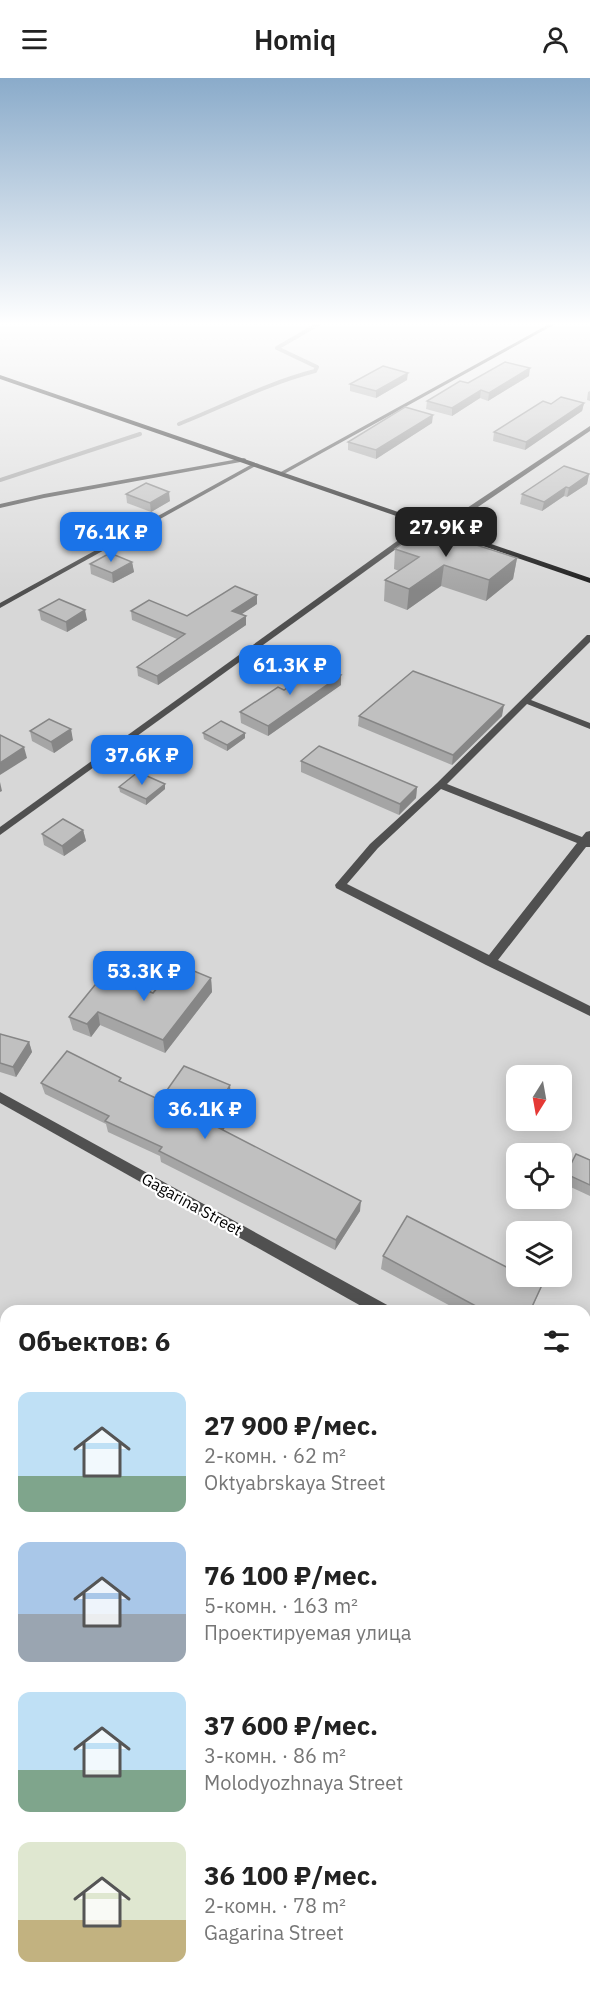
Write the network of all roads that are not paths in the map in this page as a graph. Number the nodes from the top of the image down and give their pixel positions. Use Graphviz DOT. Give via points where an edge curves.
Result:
graph roads {
  1 [pos="103,412"];
  2 [pos="392,412"];
  3 [pos="590,428"];
  4 [pos="244,460"];
  5 [pos="255,464"];
  6 [pos="282,473"];
  7 [pos="0,506"];
  8 [pos="428,523"];
  9 [pos="441,528"];
  10 [pos="590,580"];
  11 [pos="0,606"];
  12 [pos="590,637"];
  13 [pos="526,701"];
  14 [pos="590,726"];
  15 [pos="440,785"];
  16 [pos="0,832"];
  17 [pos="588,840"];
  18 [pos="489,962"];
  19 [pos="590,1011"];
  20 [pos="0,1097"];
  21 [pos="373,1305"];
  1 -- 4 [label="main road"];
  2 -- 6 [label="street"];
  3 -- 9 [label="street"];
  4 -- 5 [label="main road"];
  4 -- 7 [label="street"];
  5 -- 6 [label="main road"];
  5 -- 11 [label="street"];
  6 -- 8 [label="main road"];
  8 -- 9 [label="main road"];
  8 -- 16 [label="street"];
  9 -- 10 [label="main road"];
  12 -- 13 [label="street"];
  13 -- 14 [label="street"];
  13 -- 15 [label="street"];
  15 -- 17 [label="street"];
  15 -- 18 [label="street" via="374,846 340,885"];
  17 -- 18 [label="street"];
  18 -- 19 [label="street"];
  20 -- 21 [label="street, Gagarina Street"];
}
